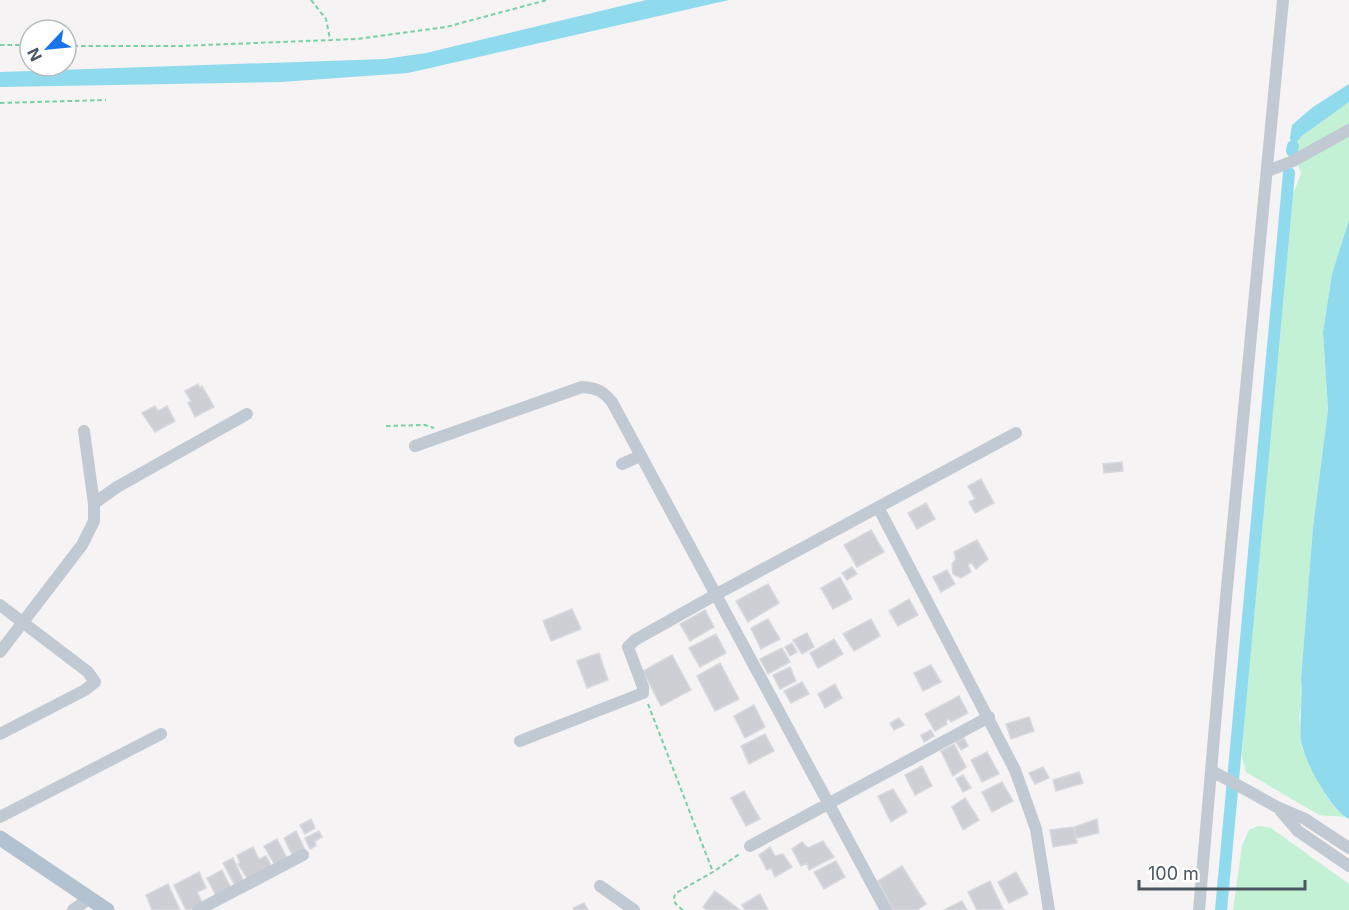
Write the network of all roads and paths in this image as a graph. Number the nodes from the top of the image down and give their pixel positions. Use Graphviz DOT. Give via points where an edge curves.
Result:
graph roads {
  1 [pos="311,0"];
  2 [pos="547,0"];
  3 [pos="1283,0"];
  4 [pos="330,39"];
  5 [pos="0,45"];
  6 [pos="18,45"];
  7 [pos="78,46"];
  8 [pos="106,100"];
  9 [pos="0,103"];
  10 [pos="1349,130"];
  11 [pos="1268,171"];
  12 [pos="247,414"];
  13 [pos="386,426"];
  14 [pos="84,431"];
  15 [pos="1016,433"];
  16 [pos="447,435"];
  17 [pos="415,446"];
  18 [pos="640,456"];
  19 [pos="622,464"];
  20 [pos="94,504"];
  21 [pos="878,507"];
  22 [pos="715,595"];
  23 [pos="0,605"];
  24 [pos="23,622"];
  25 [pos="0,652"];
  26 [pos="643,693"];
  27 [pos="989,717"];
  28 [pos="0,734"];
  29 [pos="161,734"];
  30 [pos="520,741"];
  31 [pos="1218,774"];
  32 [pos="829,804"];
  33 [pos="1277,807"];
  34 [pos="0,817"];
  35 [pos="0,838"];
  36 [pos="750,846"];
  37 [pos="1349,848"];
  38 [pos="303,855"];
  39 [pos="1349,866"];
  40 [pos="713,872"];
  41 [pos="600,886"];
  42 [pos="90,898"];
  43 [pos="1046,909"];
  44 [pos="73,910"];
  45 [pos="108,910"];
  46 [pos="198,910"];
  47 [pos="634,910"];
  48 [pos="683,910"];
  49 [pos="886,910"];
  50 [pos="1199,910"];
  1 -- 4 [label="path" via="326,19"];
  2 -- 4 [label="path" via="446,27"];
  3 -- 11 [label="street"];
  4 -- 7 [label="path"];
  5 -- 6 [label="path"];
  8 -- 9 [label="path"];
  10 -- 11 [label="street"];
  11 -- 31 [label="street" via="1226,598"];
  12 -- 20 [label="street"];
  13 -- 16 [label="path" via="425,425"];
  14 -- 20 [label="street"];
  15 -- 21 [label="street"];
  16 -- 17 [label="street"];
  16 -- 18 [label="street" via="558,394 594,388 612,402"];
  18 -- 19 [label="street"];
  18 -- 22 [label="street"];
  20 -- 24 [label="street" via="94,521 86,539"];
  21 -- 22 [label="street"];
  21 -- 27 [label="street"];
  22 -- 26 [label="street" via="630,644"];
  22 -- 32 [label="street"];
  23 -- 24 [label="street"];
  24 -- 25 [label="street"];
  24 -- 28 [label="street" via="88,672 95,682"];
  26 -- 30 [label="street"];
  26 -- 40 [label="path"];
  27 -- 32 [label="street"];
  27 -- 43 [label="street" via="1015,770 1033,820"];
  29 -- 34 [label="street"];
  31 -- 33 [label="street"];
  31 -- 50 [label="street"];
  32 -- 36 [label="street"];
  32 -- 49 [label="street"];
  33 -- 37 [label="street" via="1305,819"];
  33 -- 39 [label="street" via="1298,831"];
  35 -- 42 [label="main road"];
  36 -- 40 [label="path"];
  38 -- 46 [label="street"];
  40 -- 48 [label="path" via="676,892 674,902"];
  41 -- 47 [label="street"];
  42 -- 44 [label="street"];
  42 -- 45 [label="main road"];
}
